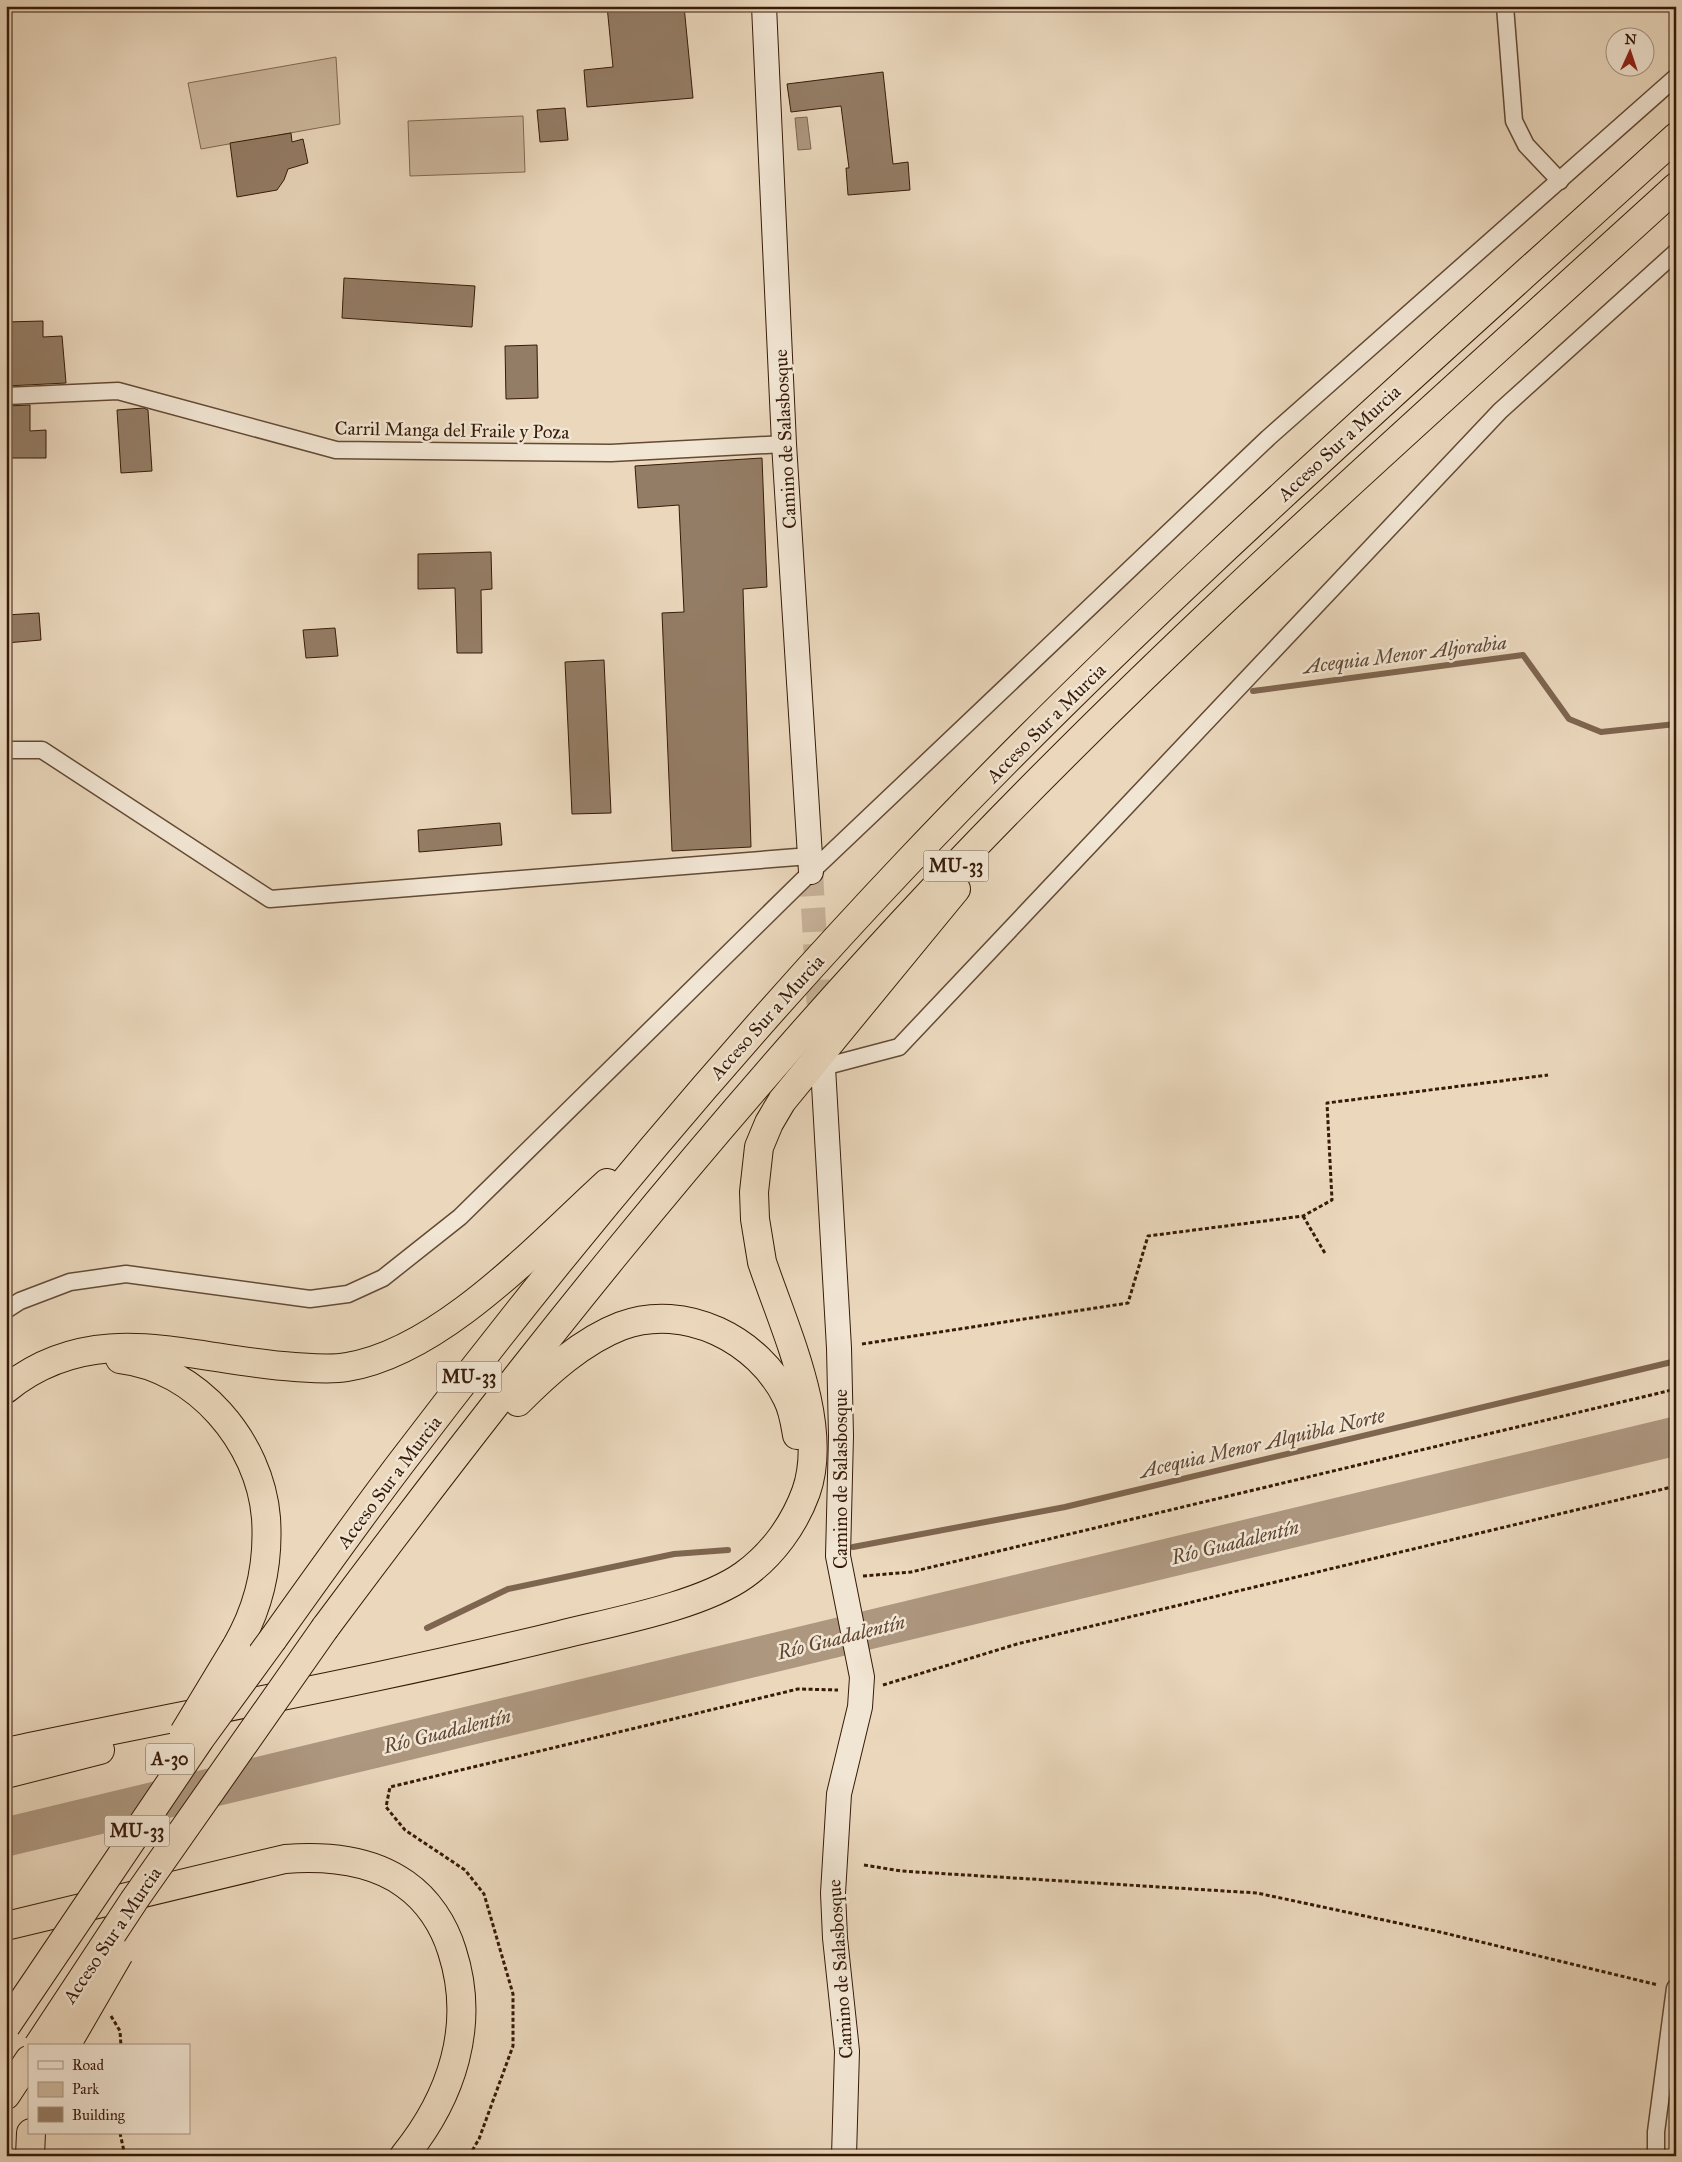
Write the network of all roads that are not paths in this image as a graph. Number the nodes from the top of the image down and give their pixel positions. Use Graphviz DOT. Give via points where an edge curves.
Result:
graph roads {
  1 [pos="764,6"];
  2 [pos="1505,6"];
  3 [pos="1676,77"];
  4 [pos="1676,137"];
  5 [pos="1560,181"];
  6 [pos="1676,187"];
  7 [pos="1676,252"];
  8 [pos="6,396"];
  9 [pos="784,444"];
  10 [pos="1080,740"];
  11 [pos="6,750"];
  12 [pos="811,864"];
  13 [pos="822,1068"];
  14 [pos="674,1121"];
  15 [pos="6,1310"];
  16 [pos="56,1360"];
  17 [pos="6,1389"];
  18 [pos="784,1537"];
  19 [pos="391,1539"];
  20 [pos="394,1673"];
  21 [pos="6,1752"];
  22 [pos="234,1756"];
  23 [pos="6,1774"];
  24 [pos="107,1874"];
  25 [pos="6,1926"];
  26 [pos="1675,1988"];
  27 [pos="6,2026"];
  28 [pos="39,2044"];
  29 [pos="67,2044"];
  30 [pos="28,2062"];
  31 [pos="6,2095"];
  32 [pos="31,2134"];
  33 [pos="30,2156"];
  34 [pos="404,2156"];
  35 [pos="844,2156"];
  36 [pos="1656,2156"];
  1 -- 9 [label="street, Camino de Salasbosque"];
  2 -- 5 [label="street" via="1514,121 1526,145"];
  3 -- 5 [label="street"];
  4 -- 14 [label="highway, Acceso Sur a Murcia / MU-33" via="1307,472 1058,710 901,869"];
  5 -- 12 [label="street" via="1268,438"];
  6 -- 10 [label="highway, Acceso Sur a Murcia / MU-33" via="1331,500"];
  7 -- 13 [label="street" via="1500,411 899,1047"];
  8 -- 9 [label="street, Carril Manga del Fraile y Poza" via="118,391 336,450 611,453"];
  9 -- 12 [label="street, Camino de Salasbosque"];
  10 -- 18 [label="highway" via="782,1101 759,1147 754,1192 762,1262 806,1394 813,1443 812,1469 806,1492"];
  10 -- 19 [label="highway, Acceso Sur a Murcia / MU-33" via="928,894 782,1056 630,1236"];
  11 -- 12 [label="street" via="42,750 270,899"];
  12 -- 15 [label="street" via="460,1217 382,1278 348,1294 310,1299 126,1274 70,1282 20,1301"];
  13 -- 35 [label="street, Camino de Salasbosque" via="839,1348 841,1436 837,1540 862,1684 839,1794 833,1893 846,2051"];
  14 -- 16 [label="highway" via="447,1324 384,1356 347,1367 318,1369 143,1346 104,1348"];
  14 -- 24 [label="highway, Acceso Sur a Murcia / MU-33, bridge" via="401,1464 200,1739"];
  16 -- 17 [label="highway" via="35,1369"];
  16 -- 24 [label="highway, A-30, bridge" via="115,1358 149,1365 192,1386 237,1438 259,1486 266,1517 266,1547 258,1600 246,1629"];
  18 -- 19 [label="highway" via="800,1462 794,1422 782,1388 752,1351 732,1339 711,1328 664,1320 622,1326 599,1337 546,1374"];
  18 -- 20 [label="highway" via="744,1575 716,1590 674,1605"];
  19 -- 22 [label="highway, Acceso Sur a Murcia / MU-33, bridge"];
  20 -- 21 [label="highway"];
  20 -- 23 [label="highway"];
  22 -- 28 [label="highway, Acceso Sur a Murcia / MU-33, bridge"];
  22 -- 29 [label="highway, bridge"];
  24 -- 27 [label="highway, Acceso Sur a Murcia / MU-33, bridge"];
  25 -- 34 [label="highway" via="285,1859 341,1859 385,1873 406,1884 424,1901 447,1935 461,1983 463,2007 456,2057 446,2085 418,2139"];
  26 -- 36 [label="street" via="1656,2132"];
  30 -- 31 [label="highway"];
  32 -- 33 [label="highway"];
}
